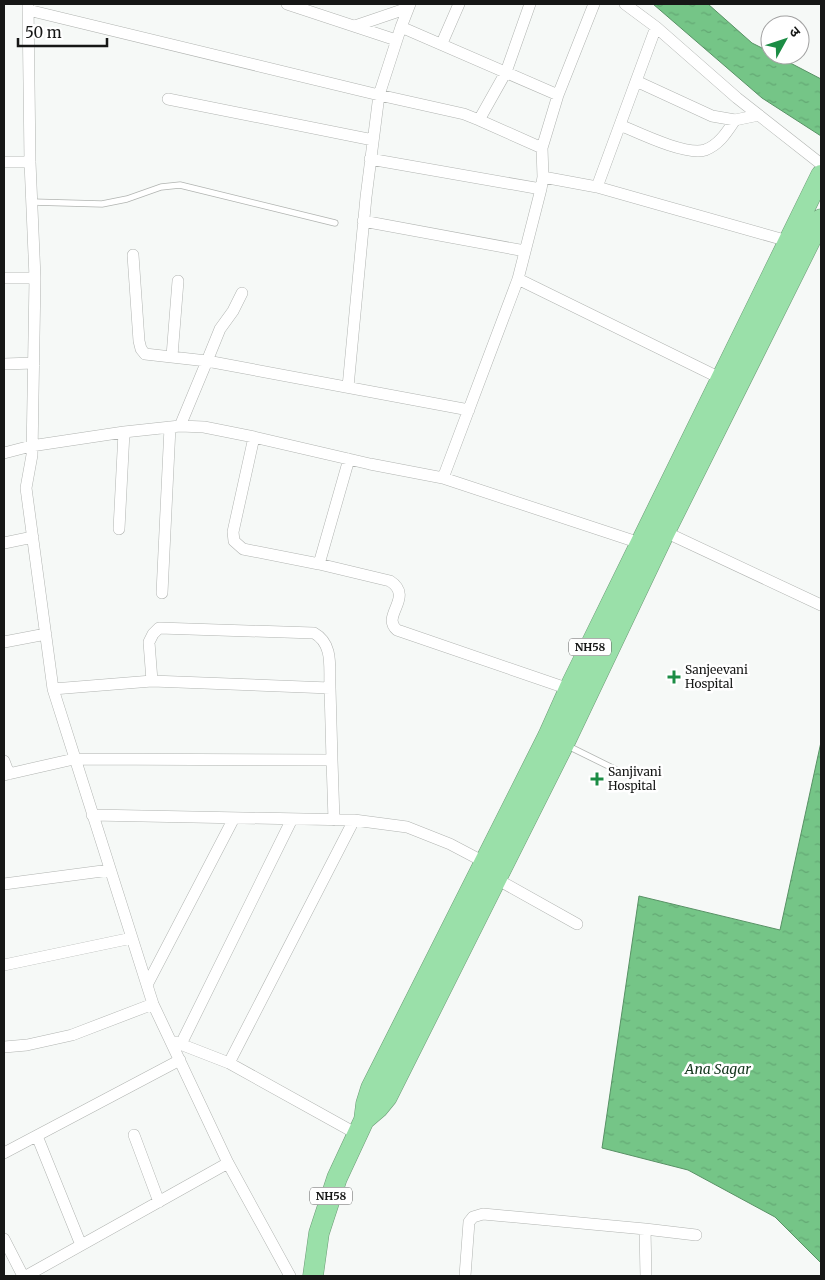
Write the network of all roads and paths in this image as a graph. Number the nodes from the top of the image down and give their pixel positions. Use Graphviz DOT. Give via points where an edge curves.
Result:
graph roads {
  1 [pos="287,4"];
  2 [pos="460,4"];
  3 [pos="530,4"];
  4 [pos="594,4"];
  5 [pos="625,4"];
  6 [pos="409,6"];
  7 [pos="28,7"];
  8 [pos="355,26"];
  9 [pos="401,27"];
  10 [pos="656,27"];
  11 [pos="396,40"];
  12 [pos="442,43"];
  13 [pos="506,72"];
  14 [pos="636,81"];
  15 [pos="378,95"];
  16 [pos="558,95"];
  17 [pos="168,100"];
  18 [pos="758,115"];
  19 [pos="479,120"];
  20 [pos="735,120"];
  21 [pos="620,125"];
  22 [pos="372,140"];
  23 [pos="542,148"];
  24 [pos="370,159"];
  25 [pos="4,162"];
  26 [pos="30,162"];
  27 [pos="821,164"];
  28 [pos="821,175"];
  29 [pos="543,177"];
  30 [pos="597,187"];
  31 [pos="541,189"];
  32 [pos="32,202"];
  33 [pos="821,219"];
  34 [pos="363,221"];
  35 [pos="335,223"];
  36 [pos="788,241"];
  37 [pos="526,251"];
  38 [pos="133,255"];
  39 [pos="4,278"];
  40 [pos="35,278"];
  41 [pos="518,279"];
  42 [pos="178,280"];
  43 [pos="242,293"];
  44 [pos="172,356"];
  45 [pos="207,361"];
  46 [pos="34,363"];
  47 [pos="4,364"];
  48 [pos="722,379"];
  49 [pos="348,387"];
  50 [pos="469,410"];
  51 [pos="175,427"];
  52 [pos="124,432"];
  53 [pos="254,437"];
  54 [pos="31,446"];
  55 [pos="4,453"];
  56 [pos="349,459"];
  57 [pos="443,478"];
  58 [pos="119,529"];
  59 [pos="33,537"];
  60 [pos="653,537"];
  61 [pos="4,544"];
  62 [pos="319,564"];
  63 [pos="162,593"];
  64 [pos="821,605"];
  65 [pos="46,634"];
  66 [pos="4,642"];
  67 [pos="152,681"];
  68 [pos="330,688"];
  69 [pos="53,689"];
  70 [pos="569,689"];
  71 [pos="556,740"];
  72 [pos="74,759"];
  73 [pos="332,760"];
  74 [pos="4,761"];
  75 [pos="6,775"];
  76 [pos="645,784"];
  77 [pos="92,815"];
  78 [pos="234,818"];
  79 [pos="292,819"];
  80 [pos="334,820"];
  81 [pos="354,820"];
  82 [pos="110,870"];
  83 [pos="491,870"];
  84 [pos="4,884"];
  85 [pos="577,924"];
  86 [pos="132,938"];
  87 [pos="4,965"];
  88 [pos="147,985"];
  89 [pos="153,1004"];
  90 [pos="176,1042"];
  91 [pos="4,1047"];
  92 [pos="180,1060"];
  93 [pos="230,1063"];
  94 [pos="360,1127"];
  95 [pos="134,1135"];
  96 [pos="37,1136"];
  97 [pos="4,1153"];
  98 [pos="228,1163"];
  99 [pos="159,1202"];
  100 [pos="645,1229"];
  101 [pos="696,1235"];
  102 [pos="4,1240"];
  103 [pos="81,1245"];
  104 [pos="25,1276"];
  105 [pos="290,1276"];
  106 [pos="313,1276"];
  107 [pos="465,1276"];
  108 [pos="646,1276"];
  1 -- 8 [label="street"];
  2 -- 12 [label="street"];
  3 -- 13 [label="street"];
  4 -- 16 [label="street"];
  5 -- 10 [label="street"];
  6 -- 8 [label="street"];
  6 -- 9 [label="street"];
  7 -- 15 [label="street"];
  7 -- 26 [label="street"];
  8 -- 11 [label="street"];
  9 -- 11 [label="street"];
  9 -- 12 [label="street"];
  10 -- 14 [label="street"];
  10 -- 18 [label="street"];
  11 -- 15 [label="street"];
  12 -- 13 [label="street"];
  13 -- 16 [label="street"];
  13 -- 19 [label="street"];
  14 -- 20 [label="street" via="712,116"];
  14 -- 21 [label="street"];
  15 -- 19 [label="street"];
  15 -- 22 [label="street"];
  16 -- 23 [label="street"];
  17 -- 22 [label="street"];
  18 -- 20 [label="street"];
  18 -- 27 [label="street"];
  19 -- 23 [label="street"];
  20 -- 21 [label="street" via="722,138 706,150 696,152 680,149"];
  21 -- 30 [label="street"];
  22 -- 24 [label="street"];
  23 -- 29 [label="street"];
  24 -- 31 [label="street"];
  24 -- 34 [label="street"];
  25 -- 26 [label="street"];
  26 -- 32 [label="street"];
  28 -- 36 [label="highway, NH58"];
  29 -- 30 [label="street"];
  29 -- 31 [label="street"];
  30 -- 36 [label="street"];
  31 -- 37 [label="street"];
  32 -- 35 [label="lane" via="102,204 161,187 180,185"];
  32 -- 40 [label="street"];
  33 -- 60 [label="highway, NH58"];
  34 -- 37 [label="street"];
  34 -- 49 [label="street"];
  36 -- 48 [label="highway, NH58"];
  37 -- 41 [label="street"];
  38 -- 44 [label="street" via="141,349 149,356"];
  39 -- 40 [label="street"];
  40 -- 46 [label="street"];
  41 -- 48 [label="street"];
  41 -- 50 [label="street"];
  42 -- 44 [label="street"];
  43 -- 45 [label="street" via="220,329"];
  44 -- 45 [label="street"];
  45 -- 49 [label="street"];
  45 -- 51 [label="street"];
  46 -- 47 [label="street"];
  46 -- 54 [label="street"];
  48 -- 60 [label="highway, NH58"];
  49 -- 50 [label="street"];
  50 -- 57 [label="street"];
  51 -- 52 [label="street"];
  51 -- 53 [label="street" via="204,427"];
  51 -- 63 [label="street"];
  52 -- 54 [label="street"];
  52 -- 58 [label="street"];
  53 -- 56 [label="street"];
  53 -- 62 [label="street" via="233,532 234,541 243,549"];
  54 -- 55 [label="street"];
  54 -- 59 [label="street" via="26,488"];
  56 -- 57 [label="street"];
  56 -- 62 [label="street"];
  57 -- 60 [label="street"];
  59 -- 61 [label="street"];
  59 -- 65 [label="street"];
  60 -- 64 [label="street"];
  60 -- 70 [label="highway, NH58"];
  60 -- 71 [label="highway, NH58"];
  62 -- 70 [label="street" via="397,585 400,595 392,621 397,630"];
  65 -- 66 [label="street"];
  65 -- 69 [label="street"];
  67 -- 68 [label="street"];
  67 -- 68 [label="street" via="150,642 159,628 314,633 329,649"];
  67 -- 69 [label="street"];
  68 -- 73 [label="street"];
  69 -- 72 [label="street"];
  70 -- 71 [label="highway, NH58"];
  71 -- 76 [label="lane"];
  71 -- 83 [label="highway, NH58"];
  72 -- 73 [label="street"];
  72 -- 75 [label="street"];
  72 -- 77 [label="street"];
  73 -- 80 [label="street"];
  74 -- 75 [label="street"];
  77 -- 78 [label="street"];
  77 -- 82 [label="street"];
  78 -- 79 [label="street"];
  78 -- 88 [label="street"];
  79 -- 80 [label="street"];
  79 -- 90 [label="street"];
  80 -- 81 [label="street"];
  81 -- 83 [label="street" via="407,826 450,844"];
  81 -- 93 [label="street"];
  82 -- 84 [label="street"];
  82 -- 86 [label="street"];
  83 -- 85 [label="street"];
  83 -- 94 [label="highway, NH58" via="387,1097"];
  86 -- 87 [label="street"];
  86 -- 88 [label="street"];
  88 -- 89 [label="street"];
  89 -- 90 [label="street"];
  89 -- 91 [label="street" via="72,1035"];
  90 -- 92 [label="street"];
  90 -- 93 [label="street"];
  92 -- 96 [label="street"];
  92 -- 98 [label="street"];
  93 -- 94 [label="street"];
  94 -- 106 [label="highway, NH58" via="337,1178 319,1233"];
  95 -- 99 [label="street"];
  96 -- 97 [label="street"];
  96 -- 103 [label="street"];
  98 -- 99 [label="street"];
  98 -- 105 [label="street"];
  99 -- 103 [label="street"];
  100 -- 101 [label="street"];
  100 -- 107 [label="street" via="483,1214 473,1217 468,1232"];
  100 -- 108 [label="street"];
  102 -- 104 [label="street"];
  103 -- 104 [label="street"];
}
